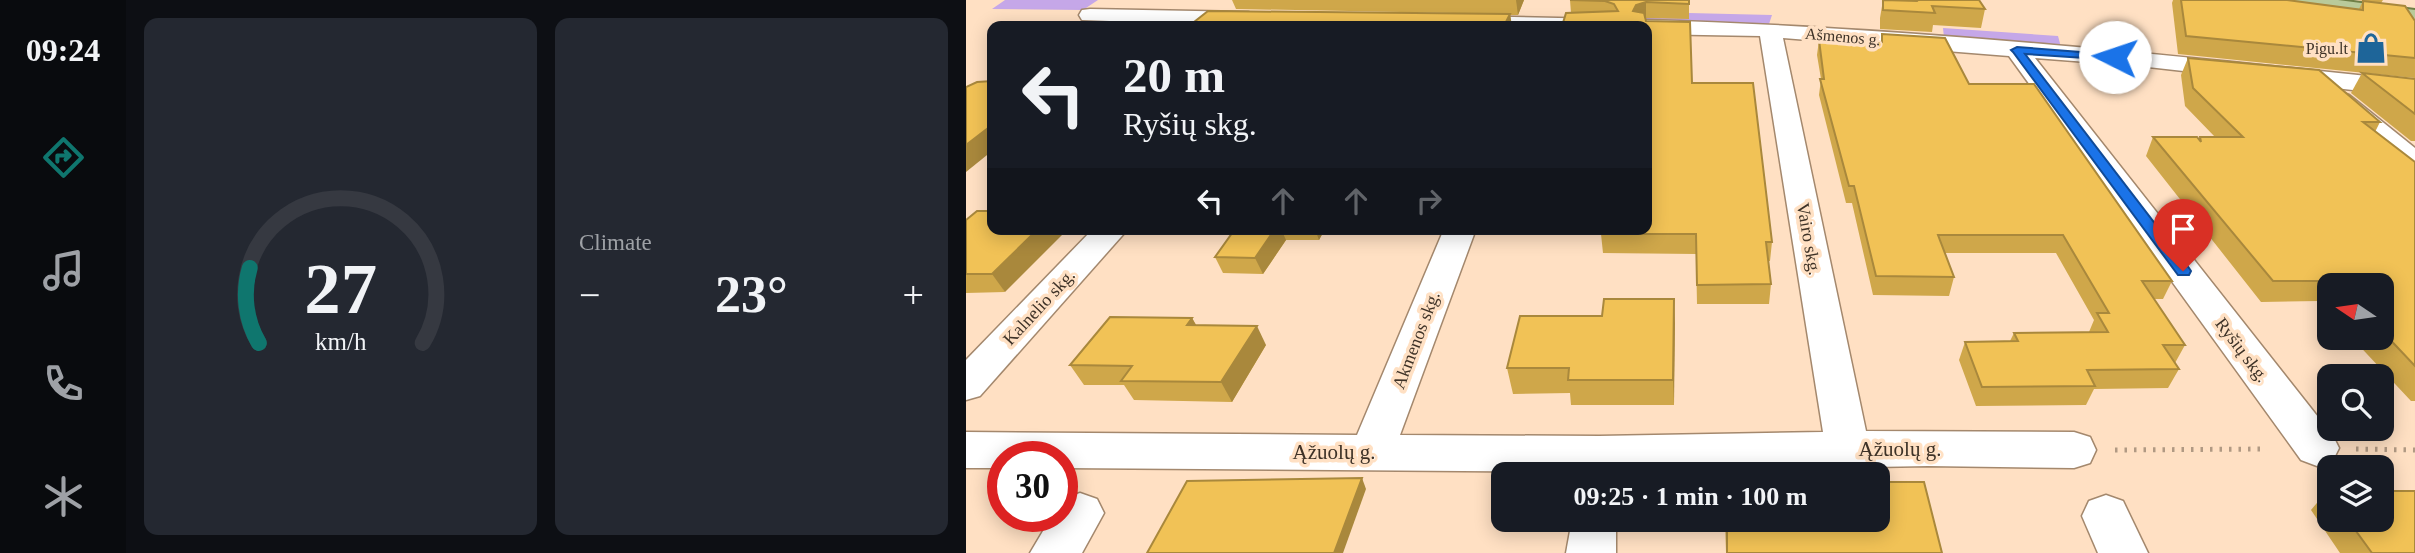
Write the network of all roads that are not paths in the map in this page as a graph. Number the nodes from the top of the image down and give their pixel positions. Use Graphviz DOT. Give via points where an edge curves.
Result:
graph roads {
  1 [pos="1113,0"];
  2 [pos="2284,0"];
  3 [pos="2415,17"];
  4 [pos="1266,19"];
  5 [pos="1082,21"];
  6 [pos="1652,27"];
  7 [pos="1770,30"];
  8 [pos="2017,50"];
  9 [pos="2318,78"];
  10 [pos="2415,89"];
  11 [pos="2415,162"];
  12 [pos="1106,235"];
  13 [pos="1458,235"];
  14 [pos="966,385"];
  15 [pos="2316,448"];
  16 [pos="1848,449"];
  17 [pos="966,450"];
  18 [pos="2074,450"];
  19 [pos="1372,452"];
  20 [pos="1080,513"];
  21 [pos="1055,553"];
  1 -- 5 [label="street"];
  2 -- 3 [label="main road"];
  4 -- 5 [label="street"];
  6 -- 7 [label="street, Ašmenos g."];
  7 -- 8 [label="street, Ašmenos g."];
  7 -- 16 [label="street, Vairo skg."];
  8 -- 9 [label="street, Ašmenos g."];
  8 -- 15 [label="street, Ryšių skg."];
  9 -- 10 [label="street, Ašmenos g."];
  9 -- 11 [label="street"];
  12 -- 14 [label="street, Kalnelio skg."];
  13 -- 19 [label="street, Akmenos skg."];
  16 -- 18 [label="street, Ąžuolų g."];
  16 -- 19 [label="street, Ąžuolų g."];
  17 -- 19 [label="street, Ąžuolų g."];
  20 -- 21 [label="street"];
}
